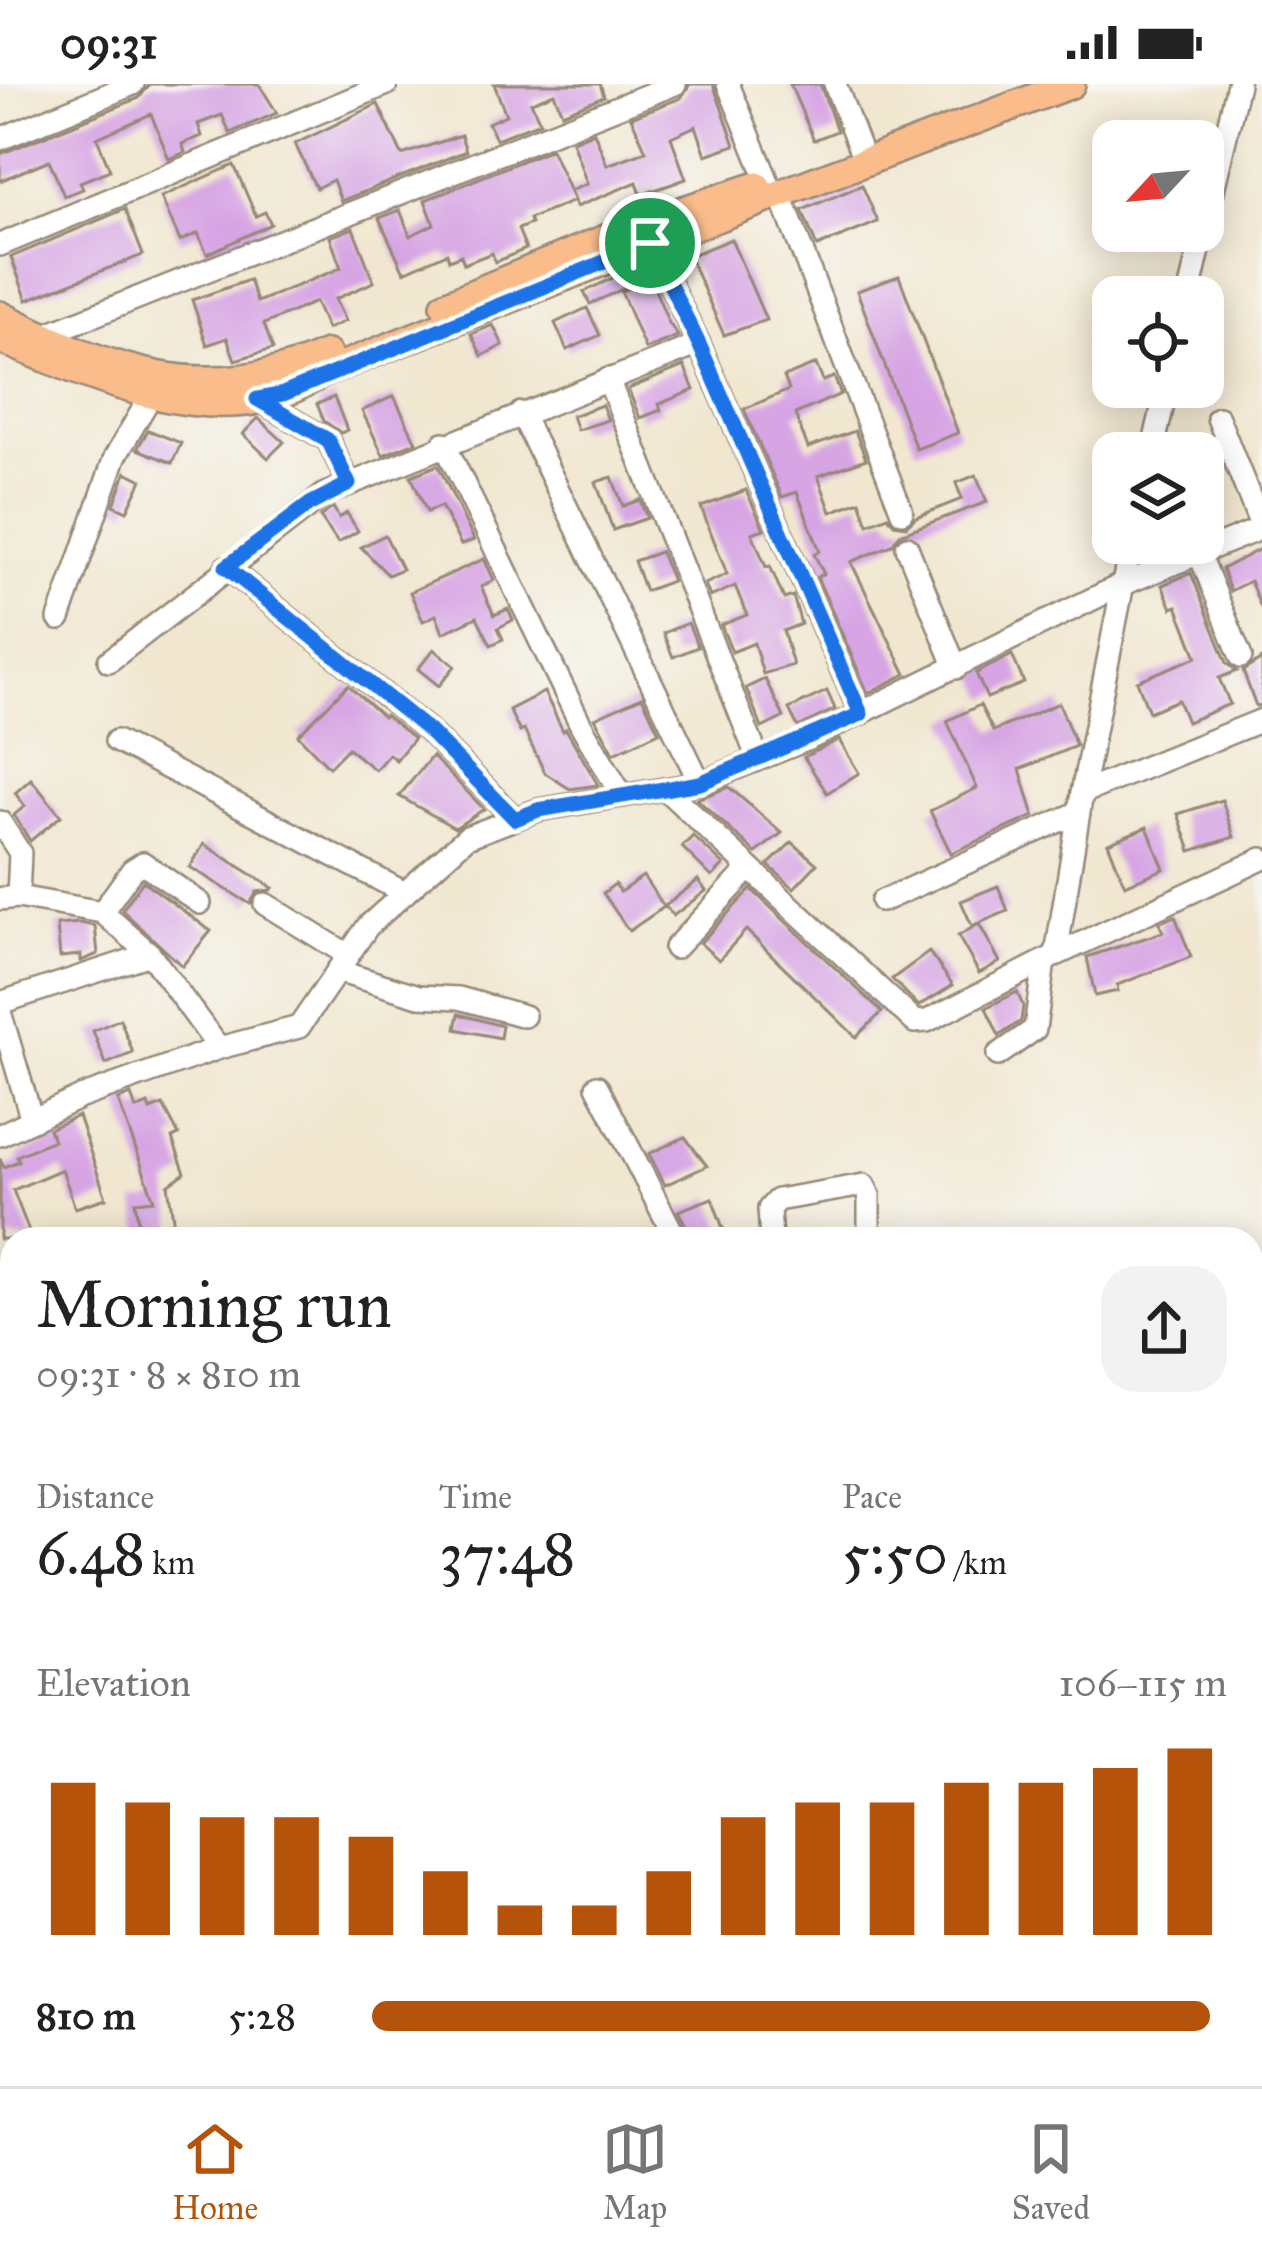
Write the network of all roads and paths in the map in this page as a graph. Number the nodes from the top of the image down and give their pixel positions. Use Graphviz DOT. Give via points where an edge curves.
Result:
graph roads {
  1 [pos="133,84"];
  2 [pos="387,84"];
  3 [pos="675,84"];
  4 [pos="728,84"];
  5 [pos="835,84"];
  6 [pos="1026,84"];
  7 [pos="1071,84"];
  8 [pos="1238,84"];
  9 [pos="0,139"];
  10 [pos="859,147"];
  11 [pos="774,189"];
  12 [pos="647,233"];
  13 [pos="0,244"];
  14 [pos="1193,276"];
  15 [pos="0,315"];
  16 [pos="42,336"];
  17 [pos="699,344"];
  18 [pos="3,348"];
  19 [pos="608,379"];
  20 [pos="152,394"];
  21 [pos="257,399"];
  22 [pos="521,413"];
  23 [pos="1219,418"];
  24 [pos="444,443"];
  25 [pos="349,484"];
  26 [pos="902,512"];
  27 [pos="1262,528"];
  28 [pos="1224,544"];
  29 [pos="907,547"];
  30 [pos="1126,564"];
  31 [pos="1174,564"];
  32 [pos="1203,564"];
  33 [pos="226,567"];
  34 [pos="1121,585"];
  35 [pos="58,619"];
  36 [pos="1241,657"];
  37 [pos="109,661"];
  38 [pos="956,668"];
  39 [pos="861,714"];
  40 [pos="1262,720"];
  41 [pos="116,741"];
  42 [pos="758,759"];
  43 [pos="700,783"];
  44 [pos="665,789"];
  45 [pos="622,796"];
  46 [pos="1081,803"];
  47 [pos="515,819"];
  48 [pos="0,822"];
  49 [pos="1262,860"];
  50 [pos="749,869"];
  51 [pos="405,893"];
  52 [pos="9,898"];
  53 [pos="882,901"];
  54 [pos="200,903"];
  55 [pos="265,904"];
  56 [pos="102,911"];
  57 [pos="675,948"];
  58 [pos="151,954"];
  59 [pos="1050,958"];
  60 [pos="343,963"];
  61 [pos="0,1003"];
  62 [pos="0,1012"];
  63 [pos="524,1016"];
  64 [pos="220,1048"];
  65 [pos="998,1055"];
  66 [pos="598,1086"];
  67 [pos="32,1120"];
  68 [pos="0,1135"];
  69 [pos="670,1227"];
  70 [pos="770,1227"];
  71 [pos="869,1227"];
  1 -- 9 [label="street"];
  2 -- 13 [label="street"];
  3 -- 16 [label="street"];
  4 -- 11 [label="street"];
  5 -- 10 [label="street"];
  6 -- 10 [label="main road"];
  7 -- 11 [label="main road"];
  8 -- 14 [label="street"];
  10 -- 11 [label="main road"];
  11 -- 12 [label="main road"];
  11 -- 26 [label="street"];
  12 -- 16 [label="main road" via="252,379 142,374"];
  12 -- 17 [label="street"];
  12 -- 21 [label="main road"];
  15 -- 16 [label="main road"];
  17 -- 19 [label="street"];
  17 -- 39 [label="street"];
  18 -- 20 [label="main road"];
  19 -- 22 [label="street"];
  19 -- 42 [label="street"];
  20 -- 21 [label="main road" via="204,404"];
  20 -- 35 [label="street" via="116,457"];
  21 -- 25 [label="street" via="328,440"];
  22 -- 24 [label="street"];
  22 -- 43 [label="street"];
  23 -- 27 [label="street"];
  24 -- 25 [label="street"];
  24 -- 45 [label="street"];
  25 -- 33 [label="street"];
  27 -- 28 [label="street"];
  29 -- 38 [label="street"];
  30 -- 34 [label="street"];
  31 -- 34 [label="street"];
  32 -- 36 [label="street"];
  33 -- 37 [label="street"];
  33 -- 47 [label="street" via="429,731"];
  34 -- 38 [label="street"];
  34 -- 46 [label="street"];
  38 -- 39 [label="street"];
  39 -- 42 [label="street"];
  40 -- 46 [label="street"];
  41 -- 51 [label="street"];
  42 -- 43 [label="street"];
  43 -- 44 [label="street"];
  44 -- 45 [label="street"];
  44 -- 50 [label="street"];
  45 -- 47 [label="street"];
  46 -- 53 [label="street"];
  46 -- 59 [label="street"];
  47 -- 51 [label="street" via="467,837"];
  48 -- 52 [label="street" via="20,853"];
  49 -- 59 [label="street"];
  50 -- 57 [label="street"];
  50 -- 59 [label="street" via="914,1022"];
  51 -- 60 [label="street"];
  52 -- 56 [label="street"];
  54 -- 56 [label="street" via="143,863"];
  55 -- 60 [label="street"];
  56 -- 58 [label="street"];
  58 -- 61 [label="street"];
  58 -- 64 [label="street"];
  59 -- 65 [label="street" via="1035,1029"];
  60 -- 63 [label="street" via="419,997 459,998"];
  60 -- 64 [label="street" via="299,1027"];
  62 -- 67 [label="street"];
  64 -- 67 [label="street"];
  66 -- 69 [label="street"];
  67 -- 68 [label="street"];
  70 -- 71 [label="street" via="777,1201 864,1185"];
}
